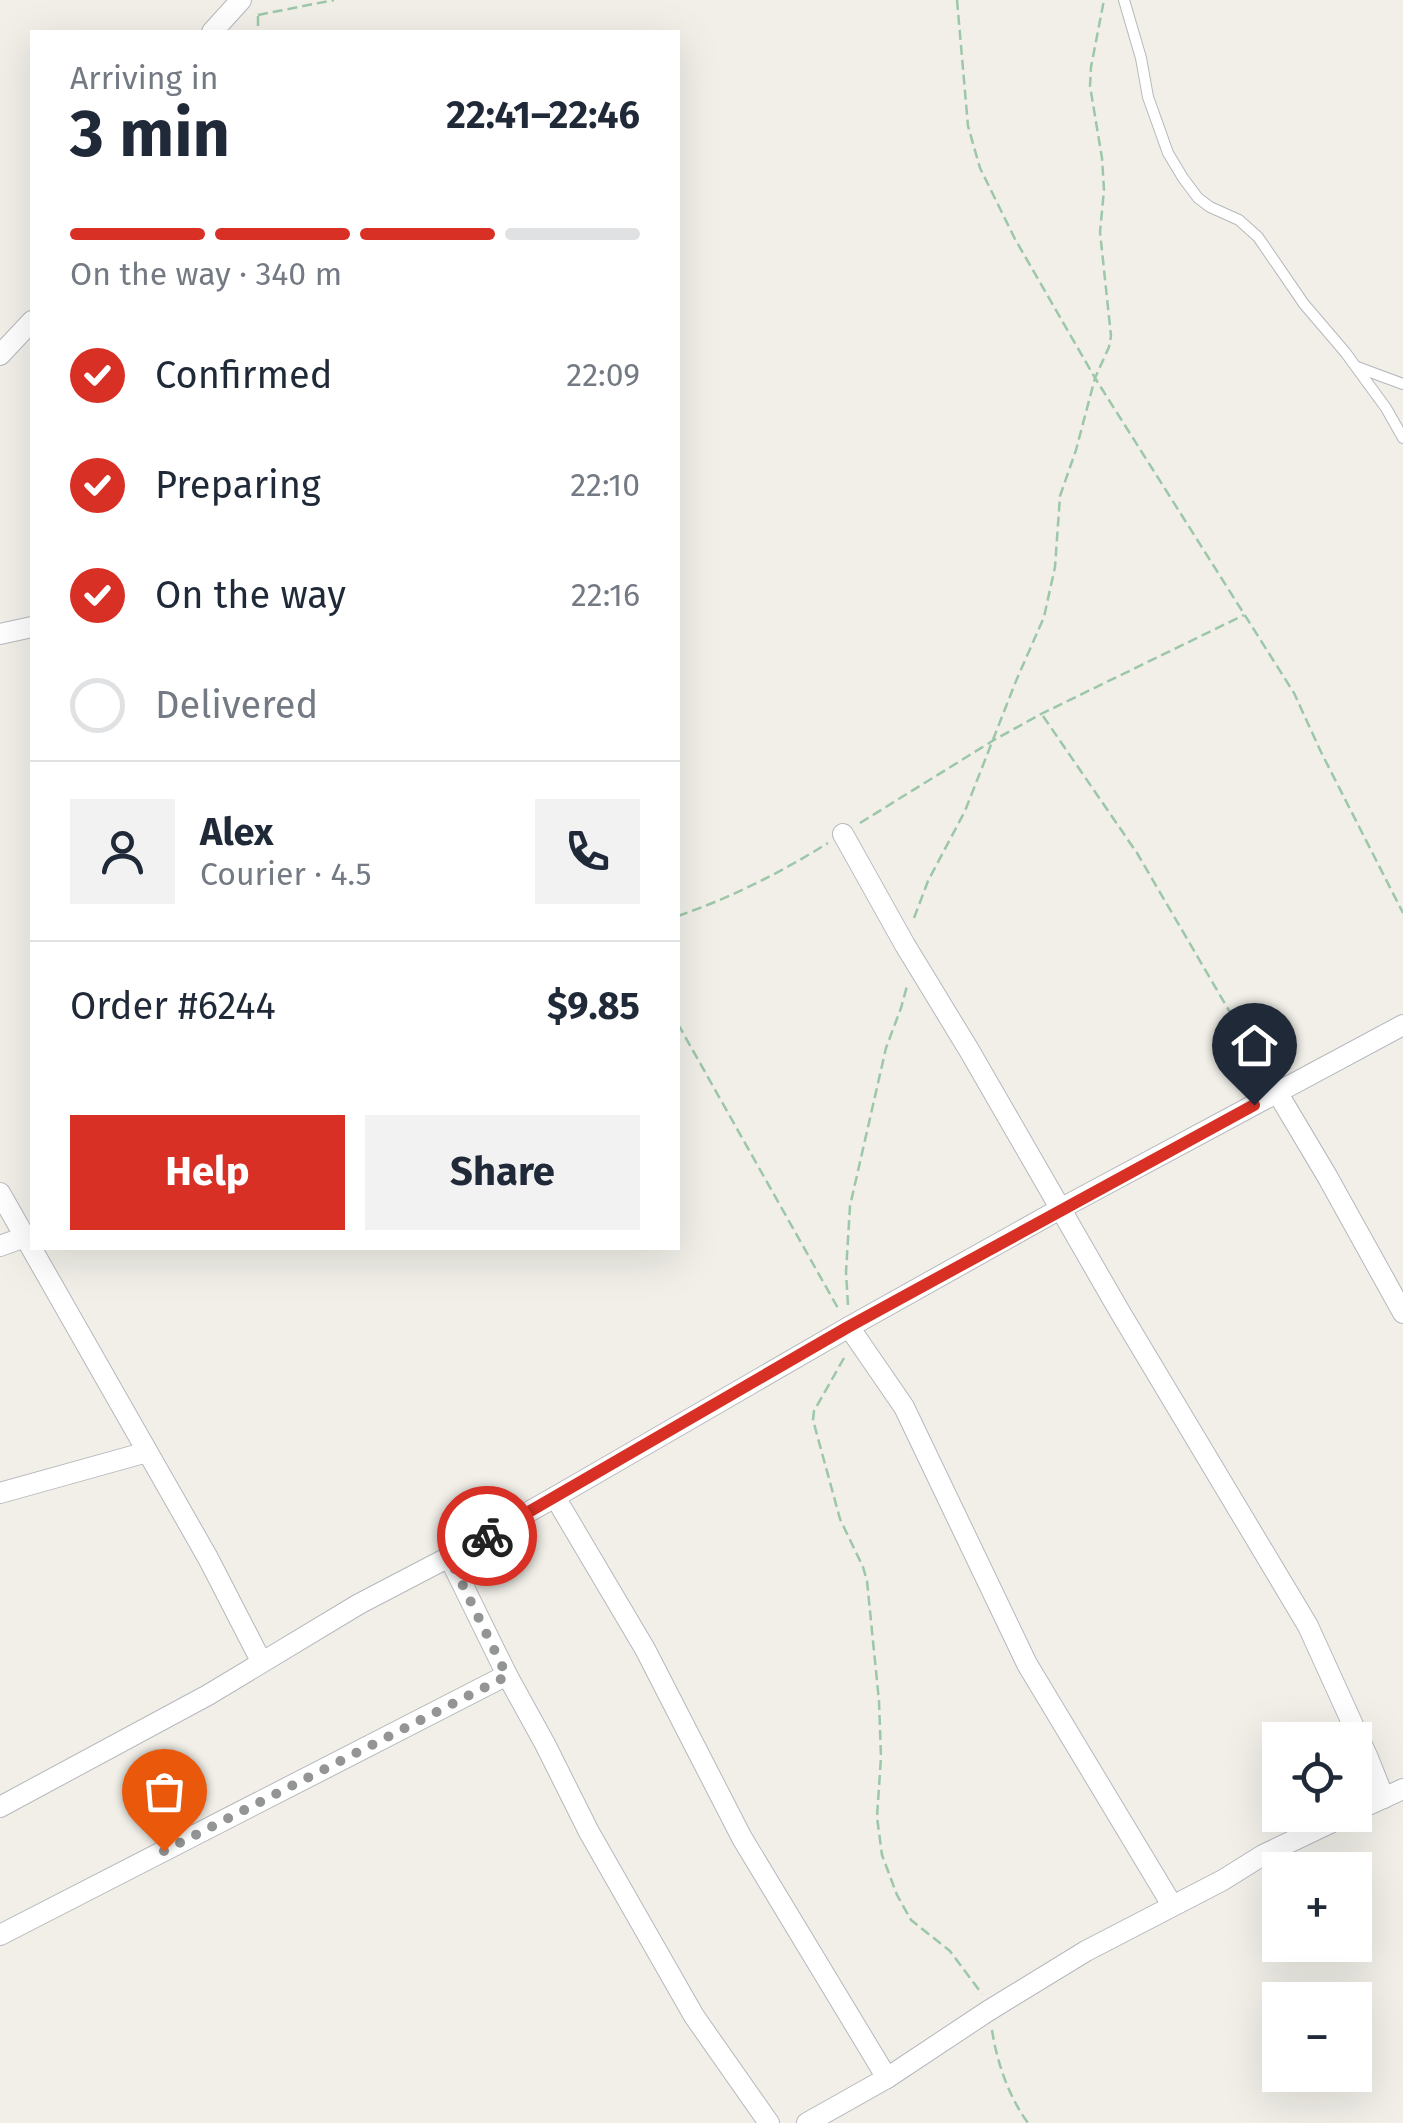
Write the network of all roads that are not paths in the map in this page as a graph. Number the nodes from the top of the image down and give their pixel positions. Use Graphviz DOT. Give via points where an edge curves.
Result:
graph roads {
  1 [pos="241,0"];
  2 [pos="1124,0"];
  3 [pos="214,30"];
  4 [pos="30,323"];
  5 [pos="0,355"];
  6 [pos="1356,367"];
  7 [pos="1403,384"];
  8 [pos="1403,438"];
  9 [pos="30,627"];
  10 [pos="0,634"];
  11 [pos="843,834"];
  12 [pos="1403,1024"];
  13 [pos="1277,1092"];
  14 [pos="0,1192"];
  15 [pos="1060,1209"];
  16 [pos="25,1237"];
  17 [pos="0,1246"];
  18 [pos="30,1246"];
  19 [pos="32,1250"];
  20 [pos="1403,1313"];
  21 [pos="848,1327"];
  22 [pos="147,1452"];
  23 [pos="0,1493"];
  24 [pos="555,1497"];
  25 [pos="449,1557"];
  26 [pos="260,1661"];
  27 [pos="507,1676"];
  28 [pos="1393,1793"];
  29 [pos="0,1807"];
  30 [pos="1310,1832"];
  31 [pos="1172,1906"];
  32 [pos="0,1934"];
  33 [pos="888,2078"];
  34 [pos="769,2123"];
  35 [pos="807,2123"];
  1 -- 3 [label="street"];
  2 -- 6 [label="lane" via="1148,97 1182,178 1198,198 1258,237"];
  4 -- 5 [label="street"];
  6 -- 7 [label="lane"];
  6 -- 8 [label="lane"];
  9 -- 10 [label="street"];
  11 -- 15 [label="street"];
  12 -- 13 [label="street"];
  13 -- 15 [label="street"];
  13 -- 20 [label="street"];
  14 -- 16 [label="street"];
  15 -- 21 [label="street"];
  15 -- 28 [label="street" via="1308,1626 1368,1758"];
  16 -- 17 [label="street"];
  16 -- 18 [label="street"];
  19 -- 22 [label="street"];
  21 -- 24 [label="street"];
  21 -- 31 [label="street" via="904,1408 1027,1664"];
  22 -- 23 [label="street"];
  22 -- 26 [label="street"];
  24 -- 25 [label="street"];
  24 -- 33 [label="street" via="645,1650 742,1838"];
  25 -- 26 [label="street"];
  25 -- 27 [label="street"];
  26 -- 29 [label="street"];
  27 -- 32 [label="street"];
  27 -- 34 [label="street" via="694,2016"];
  30 -- 31 [label="street"];
  31 -- 33 [label="street" via="1086,1951"];
  33 -- 35 [label="street"];
}
